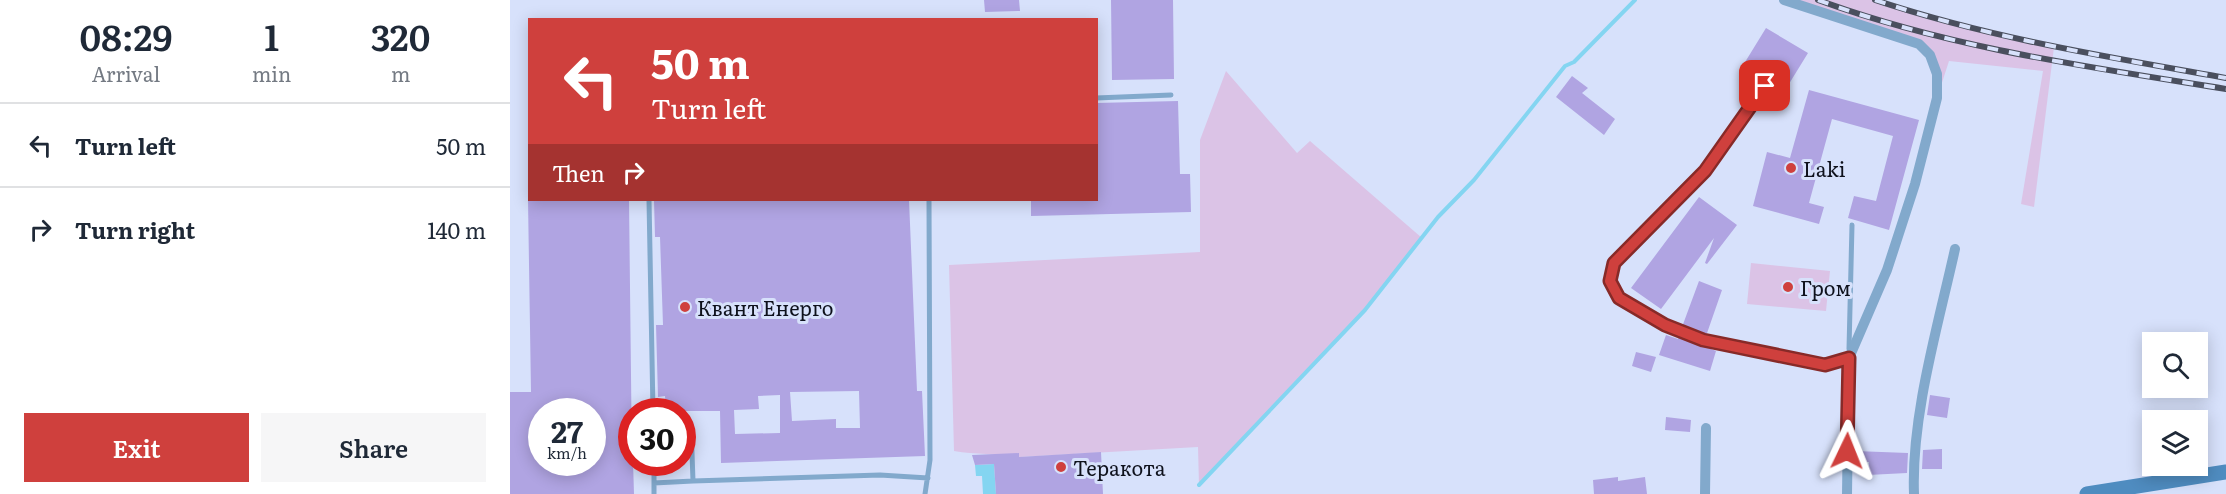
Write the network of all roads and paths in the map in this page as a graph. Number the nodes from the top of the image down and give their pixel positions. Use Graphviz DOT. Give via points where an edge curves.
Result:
graph roads {
  1 [pos="1784,0"];
  2 [pos="1765,86"];
  3 [pos="1171,95"];
  4 [pos="1098,98"];
  5 [pos="649,201"];
  6 [pos="929,201"];
  7 [pos="1852,225"];
  8 [pos="1955,249"];
  9 [pos="1849,358"];
  10 [pos="653,398"];
  11 [pos="1706,428"];
  12 [pos="2226,472"];
  13 [pos="654,476"];
  14 [pos="693,476"];
  15 [pos="928,478"];
  16 [pos="693,481"];
  17 [pos="654,483"];
  18 [pos="654,494"];
  19 [pos="925,494"];
  20 [pos="1706,494"];
  21 [pos="1847,494"];
  22 [pos="1914,494"];
  23 [pos="2087,494"];
  1 -- 9 [label="street" via="1919,44 1930,55 1937,74 1937,98 1915,184 1887,270"];
  2 -- 9 [label="lane" via="1705,171 1614,263 1610,281 1619,298 1665,325 1703,340 1825,365"];
  3 -- 4 [label="lane"];
  5 -- 10 [label="lane"];
  6 -- 15 [label="lane"];
  7 -- 9 [label="lane"];
  8 -- 22 [label="street" via="1919,415"];
  9 -- 21 [label="street"];
  11 -- 20 [label="street"];
  12 -- 23 [label="main road"];
  13 -- 17 [label="lane"];
  14 -- 16 [label="lane"];
  15 -- 16 [label="lane" via="880,475"];
  15 -- 19 [label="lane"];
  16 -- 17 [label="lane"];
  17 -- 18 [label="lane"];
}
